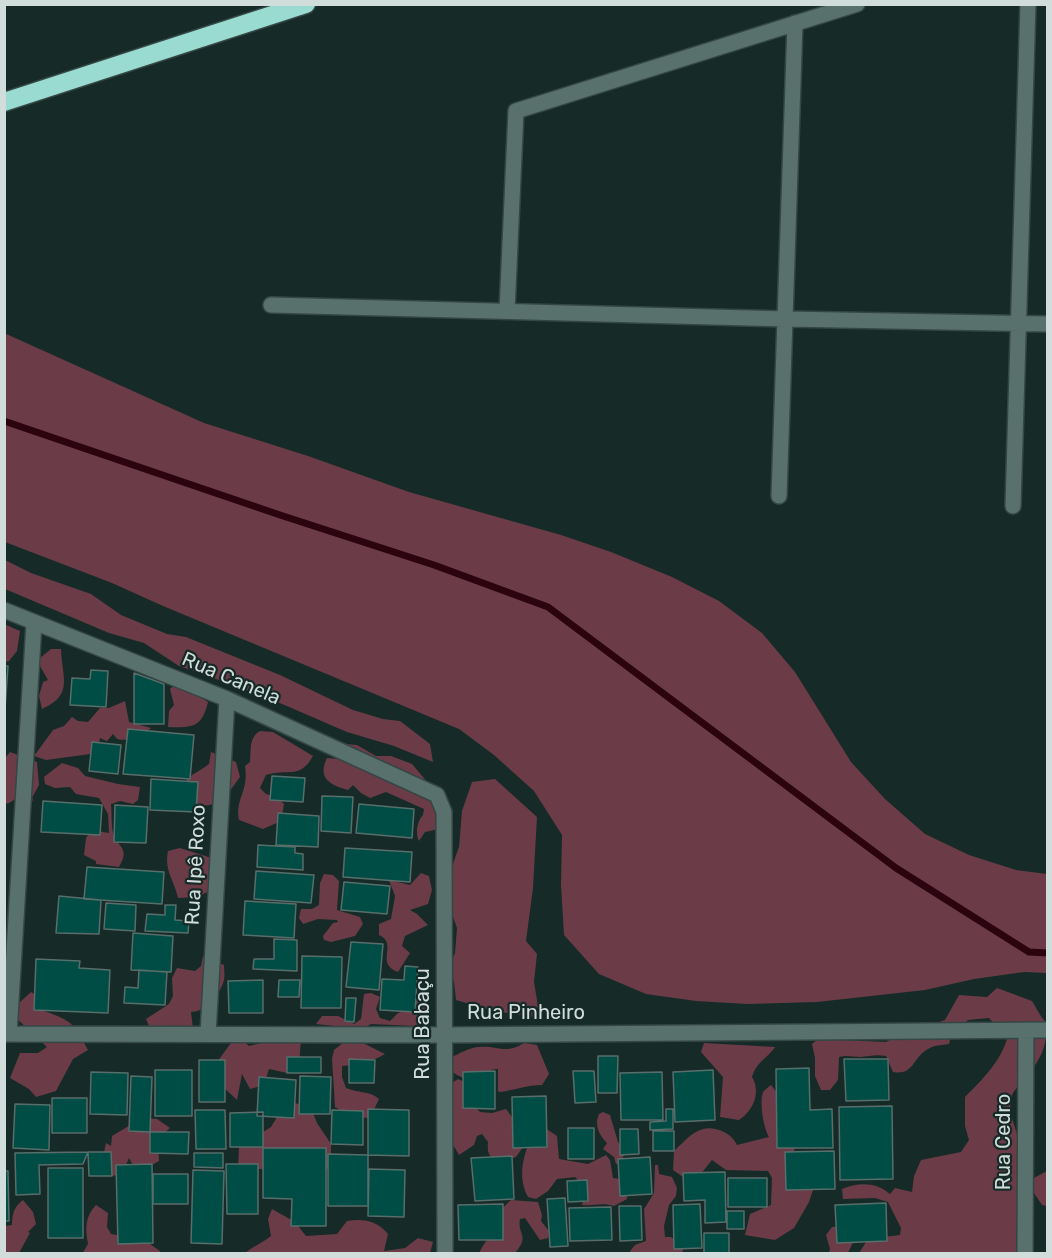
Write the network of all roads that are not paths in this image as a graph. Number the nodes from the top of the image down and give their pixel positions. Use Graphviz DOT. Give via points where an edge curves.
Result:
graph roads {
  1 [pos="306,4"];
  2 [pos="857,4"];
  3 [pos="1028,4"];
  4 [pos="795,23"];
  5 [pos="4,102"];
  6 [pos="271,305"];
  7 [pos="507,311"];
  8 [pos="786,319"];
  9 [pos="1018,323"];
  10 [pos="1047,324"];
  11 [pos="779,496"];
  12 [pos="1013,506"];
  13 [pos="4,610"];
  14 [pos="34,623"];
  15 [pos="226,699"];
  16 [pos="437,795"];
  17 [pos="1026,1030"];
  18 [pos="1047,1030"];
  19 [pos="7,1034"];
  20 [pos="208,1034"];
  21 [pos="444,1035"];
  22 [pos="445,1254"];
  23 [pos="1025,1254"];
  1 -- 5 [label="highway"];
  2 -- 4 [label="street"];
  3 -- 9 [label="street"];
  4 -- 7 [label="street" via="516,111"];
  4 -- 8 [label="street"];
  6 -- 7 [label="street"];
  7 -- 8 [label="street"];
  8 -- 9 [label="street"];
  8 -- 11 [label="street"];
  9 -- 10 [label="street"];
  9 -- 12 [label="street"];
  13 -- 14 [label="street, Rua Canela"];
  14 -- 15 [label="street, Rua Canela"];
  14 -- 19 [label="street"];
  15 -- 16 [label="street, Rua Canela"];
  15 -- 20 [label="street, Rua Ipê Roxo"];
  16 -- 21 [label="street, Rua Babaçu" via="444,812"];
  17 -- 18 [label="street, Rua Pinheiro"];
  17 -- 21 [label="street, Rua Pinheiro"];
  17 -- 23 [label="street, Rua Cedro"];
  19 -- 20 [label="street, Rua Pinheiro"];
  20 -- 21 [label="street, Rua Pinheiro"];
  21 -- 22 [label="street, Rua Babaçu"];
}
